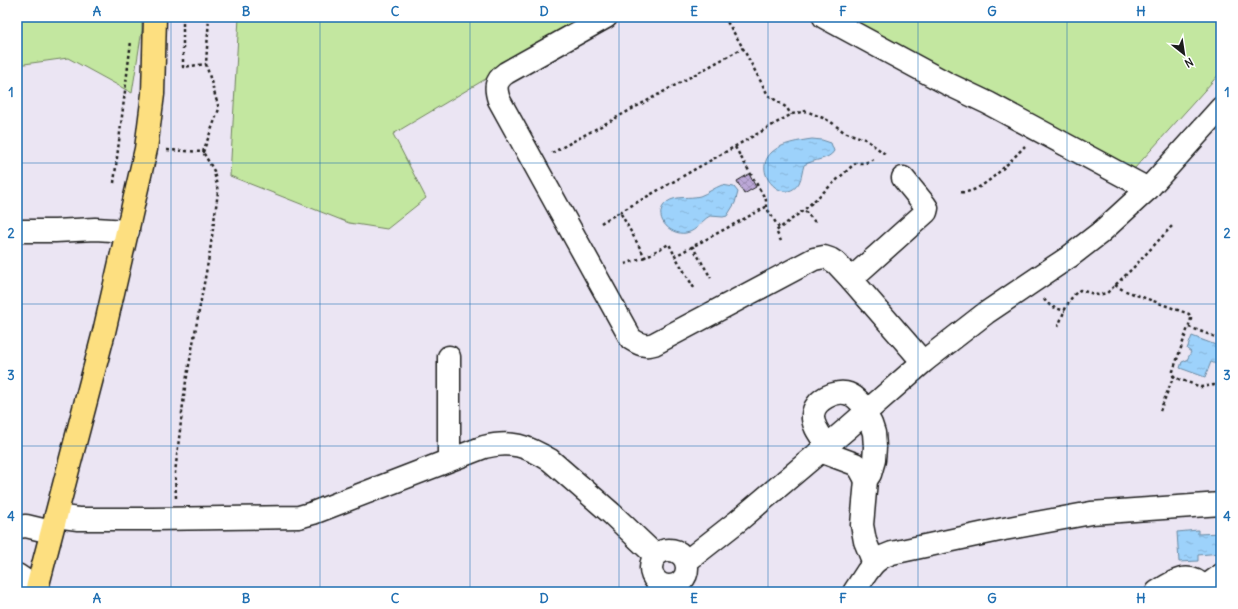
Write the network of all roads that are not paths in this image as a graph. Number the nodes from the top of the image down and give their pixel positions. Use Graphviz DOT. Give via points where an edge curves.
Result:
graph roads {
  1 [pos="155,17"];
  2 [pos="606,17"];
  3 [pos="824,17"];
  4 [pos="1221,108"];
  5 [pos="902,178"];
  6 [pos="1148,189"];
  7 [pos="17,231"];
  8 [pos="128,231"];
  9 [pos="851,279"];
  10 [pos="449,357"];
  11 [pos="923,362"];
  12 [pos="866,411"];
  13 [pos="824,448"];
  14 [pos="449,460"];
  15 [pos="866,480"];
  16 [pos="1221,504"];
  17 [pos="53,524"];
  18 [pos="17,527"];
  19 [pos="655,556"];
  20 [pos="687,561"];
  21 [pos="874,563"];
  22 [pos="17,575"];
  23 [pos="1208,585"];
  24 [pos="657,588"];
  25 [pos="36,589"];
  26 [pos="854,592"];
  27 [pos="1156,592"];
  1 -- 8 [label="main road" via="153,94 146,149"];
  2 -- 9 [label="street" via="506,73 498,80 496,92 632,339 645,346 654,344 819,257 830,259"];
  3 -- 6 [label="street"];
  4 -- 6 [label="street"];
  5 -- 9 [label="street" via="925,205 926,212"];
  6 -- 11 [label="street" via="1084,246 986,313"];
  7 -- 8 [label="street" via="95,228"];
  8 -- 17 [label="main road"];
  9 -- 11 [label="street"];
  10 -- 14 [label="street"];
  11 -- 12 [label="street"];
  12 -- 13 [label="street"];
  12 -- 13 [label="street" via="851,394 842,392 824,398 813,413 814,423"];
  12 -- 15 [label="street" via="876,447 870,474"];
  13 -- 15 [label="street" via="855,464"];
  13 -- 20 [label="street"];
  14 -- 17 [label="street" via="299,517 78,518"];
  14 -- 19 [label="street" via="498,443 516,444 539,453 570,477"];
  15 -- 21 [label="street" via="862,525"];
  16 -- 21 [label="street" via="1091,513 892,553"];
  17 -- 18 [label="street"];
  17 -- 25 [label="main road"];
  19 -- 20 [label="street" via="663,550 673,549 682,554"];
  19 -- 24 [label="street" via="651,563 651,571"];
  20 -- 24 [label="street" via="688,569 682,582 675,586"];
  21 -- 26 [label="street"];
  22 -- 25 [label="street"];
  23 -- 27 [label="street" via="1196,580 1181,579"];
}
